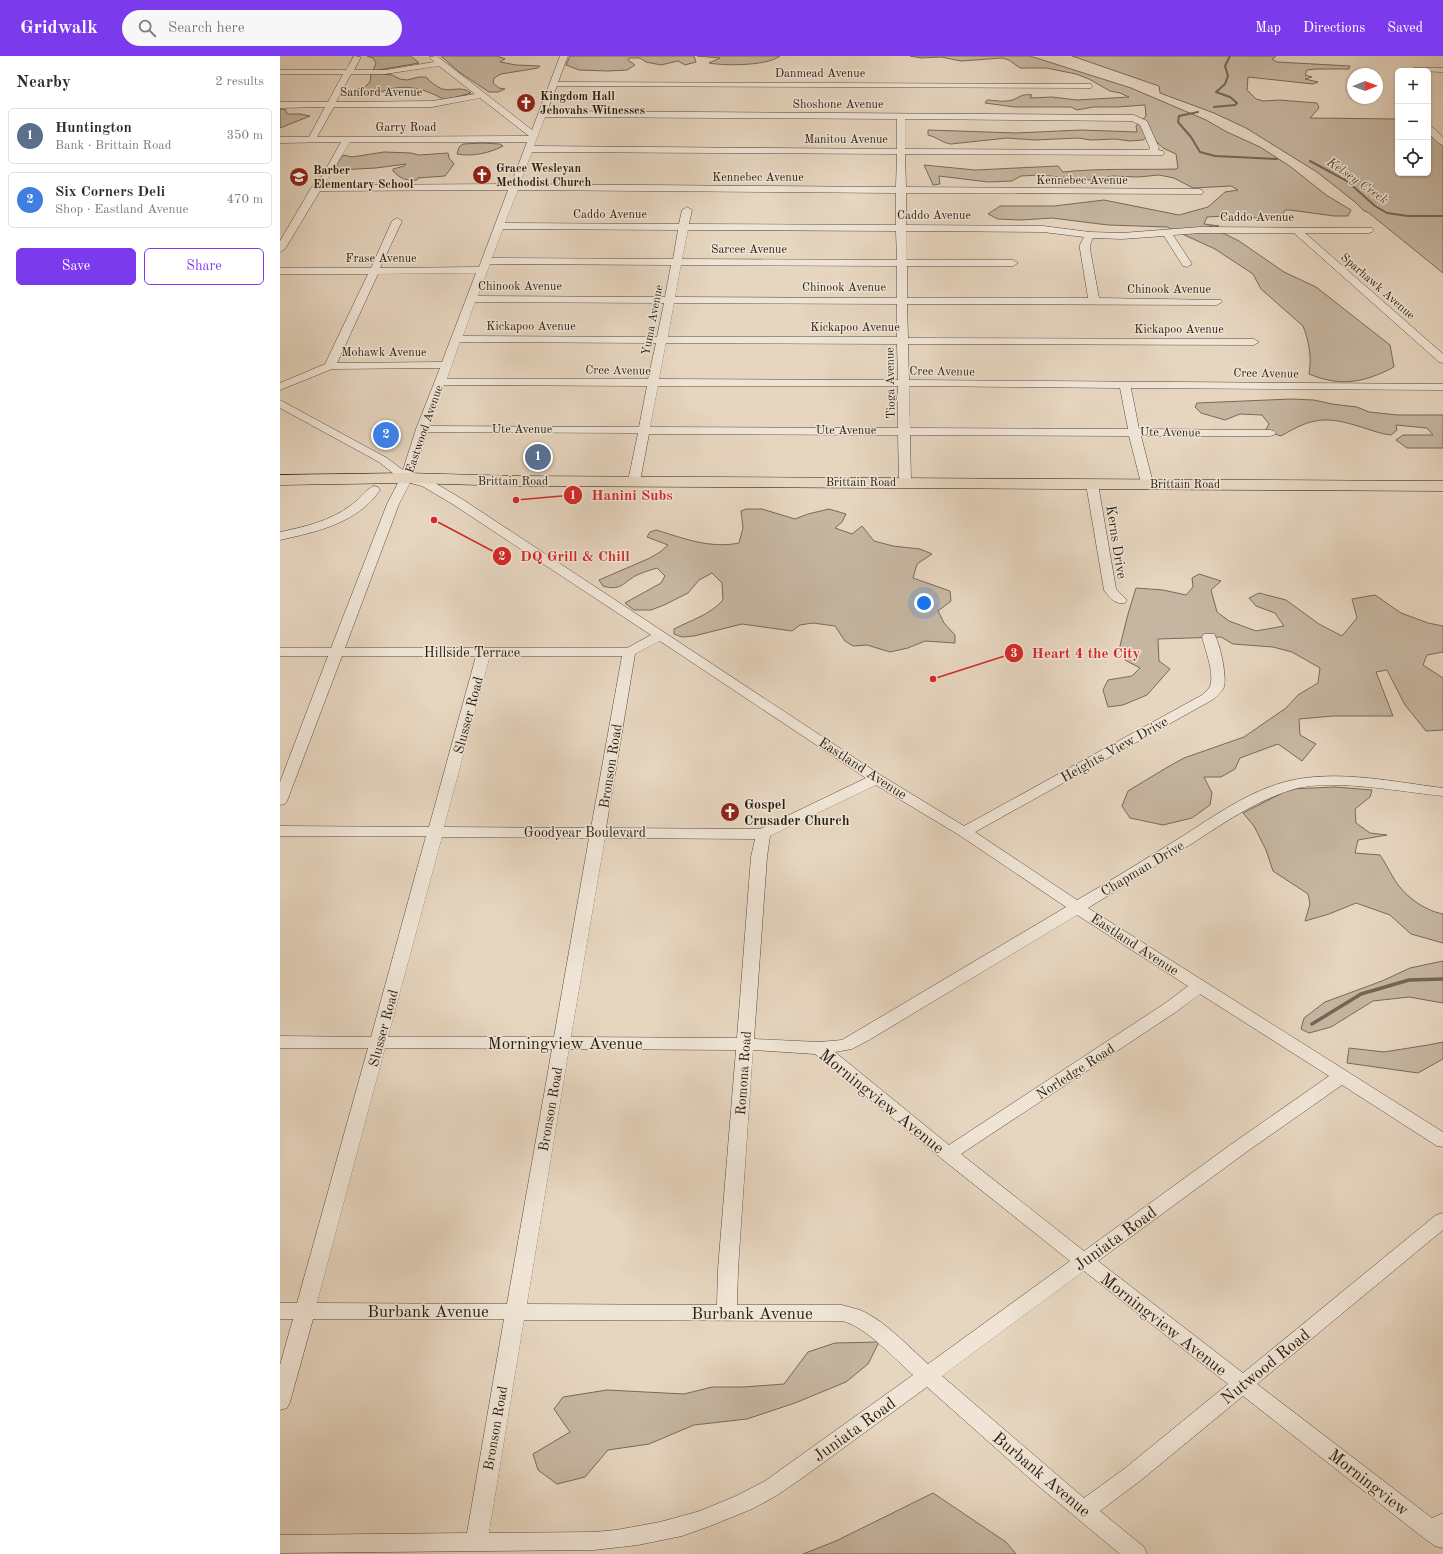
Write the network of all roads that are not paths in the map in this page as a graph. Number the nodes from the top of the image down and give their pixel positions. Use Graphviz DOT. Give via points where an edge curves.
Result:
graph roads {
  1 [pos="431,56"];
  2 [pos="564,56"];
  3 [pos="357,57"];
  4 [pos="440,63"];
  5 [pos="1431,69"];
  6 [pos="1443,70"];
  7 [pos="280,72"];
  8 [pos="349,72"];
  9 [pos="553,84"];
  10 [pos="1088,86"];
  11 [pos="482,95"];
  12 [pos="280,105"];
  13 [pos="331,105"];
  14 [pos="542,114"];
  15 [pos="901,116"];
  16 [pos="1435,132"];
  17 [pos="532,137"];
  18 [pos="280,140"];
  19 [pos="312,140"];
  20 [pos="347,140"];
  21 [pos="1443,142"];
  22 [pos="529,149"];
  23 [pos="901,151"];
  24 [pos="1150,153"];
  25 [pos="1164,153"];
  26 [pos="514,187"];
  27 [pos="316,188"];
  28 [pos="901,190"];
  29 [pos="1199,192"];
  30 [pos="687,210"];
  31 [pos="397,221"];
  32 [pos="499,226"];
  33 [pos="684,227"];
  34 [pos="901,228"];
  35 [pos="1296,230"];
  36 [pos="1368,230"];
  37 [pos="1166,233"];
  38 [pos="1090,235"];
  39 [pos="280,248"];
  40 [pos="677,262"];
  41 [pos="901,262"];
  42 [pos="1013,263"];
  43 [pos="1186,264"];
  44 [pos="484,266"];
  45 [pos="280,271"];
  46 [pos="373,271"];
  47 [pos="472,299"];
  48 [pos="670,299"];
  49 [pos="902,300"];
  50 [pos="1094,301"];
  51 [pos="1217,302"];
  52 [pos="1366,303"];
  53 [pos="1377,303"];
  54 [pos="456,339"];
  55 [pos="662,340"];
  56 [pos="903,340"];
  57 [pos="1254,342"];
  58 [pos="1443,360"];
  59 [pos="446,365"];
  60 [pos="330,366"];
  61 [pos="440,382"];
  62 [pos="652,383"];
  63 [pos="903,383"];
  64 [pos="1126,385"];
  65 [pos="280,387"];
  66 [pos="1443,387"];
  67 [pos="280,403"];
  68 [pos="422,429"];
  69 [pos="644,430"];
  70 [pos="903,430"];
  71 [pos="1134,432"];
  72 [pos="1270,433"];
  73 [pos="406,478"];
  74 [pos="280,480"];
  75 [pos="634,481"];
  76 [pos="905,482"];
  77 [pos="1092,484"];
  78 [pos="1147,484"];
  79 [pos="1443,486"];
  80 [pos="374,490"];
  81 [pos="280,536"];
  82 [pos="1120,600"];
  83 [pos="660,636"];
  84 [pos="1209,637"];
  85 [pos="280,652"];
  86 [pos="337,652"];
  87 [pos="629,652"];
  88 [pos="484,653"];
  89 [pos="877,779"];
  90 [pos="1443,792"];
  91 [pos="280,801"];
  92 [pos="280,831"];
  93 [pos="436,832"];
  94 [pos="599,832"];
  95 [pos="964,832"];
  96 [pos="763,834"];
  97 [pos="1076,907"];
  98 [pos="1200,986"];
  99 [pos="280,1042"];
  100 [pos="379,1043"];
  101 [pos="562,1043"];
  102 [pos="746,1044"];
  103 [pos="819,1048"];
  104 [pos="1342,1076"];
  105 [pos="1443,1141"];
  106 [pos="948,1154"];
  107 [pos="1443,1220"];
  108 [pos="1084,1261"];
  109 [pos="280,1311"];
  110 [pos="305,1311"];
  111 [pos="515,1312"];
  112 [pos="727,1312"];
  113 [pos="927,1375"];
  114 [pos="1242,1384"];
  115 [pos="280,1402"];
  116 [pos="1295,1424"];
  117 [pos="1085,1510"];
  118 [pos="1440,1531"];
  119 [pos="476,1542"];
  120 [pos="280,1544"];
  121 [pos="1136,1554"];
  1 -- 4 [label="street"];
  2 -- 9 [label="street, Eastwood Avenue"];
  3 -- 8 [label="street"];
  4 -- 8 [label="street" via="385,72"];
  4 -- 11 [label="street"];
  5 -- 6 [label="street"];
  7 -- 8 [label="street"];
  8 -- 13 [label="street"];
  9 -- 10 [label="street, Danmead Avenue"];
  9 -- 14 [label="street, Eastwood Avenue"];
  11 -- 13 [label="street, Sanford Avenue" via="432,104"];
  11 -- 17 [label="street"];
  12 -- 13 [label="street, Sanford Avenue"];
  13 -- 19 [label="street"];
  14 -- 15 [label="street, Shoshone Avenue"];
  14 -- 17 [label="street, Eastwood Avenue"];
  15 -- 23 [label="street, Tioga Avenue"];
  15 -- 24 [label="street, Shoshone Avenue" via="1134,118 1144,123 1155,148"];
  16 -- 21 [label="street"];
  17 -- 20 [label="street, Garry Road"];
  17 -- 22 [label="street, Eastwood Avenue"];
  18 -- 19 [label="street, Garry Road"];
  19 -- 20 [label="street, Garry Road"];
  20 -- 27 [label="street"];
  22 -- 23 [label="street, Manitou Avenue"];
  22 -- 26 [label="street, Eastwood Avenue"];
  23 -- 24 [label="street, Manitou Avenue"];
  23 -- 28 [label="street, Tioga Avenue"];
  24 -- 25 [label="street, Manitou Avenue"];
  26 -- 27 [label="street, Kennebec Avenue"];
  26 -- 28 [label="street, Kennebec Avenue"];
  26 -- 32 [label="street, Eastwood Avenue"];
  27 -- 39 [label="street"];
  28 -- 29 [label="street, Kennebec Avenue"];
  28 -- 34 [label="street, Tioga Avenue"];
  30 -- 33 [label="street, Yuma Avenue"];
  31 -- 46 [label="street"];
  32 -- 33 [label="street, Caddo Avenue"];
  32 -- 44 [label="street, Eastwood Avenue"];
  33 -- 34 [label="street, Caddo Avenue"];
  33 -- 40 [label="street, Yuma Avenue"];
  34 -- 38 [label="street, Caddo Avenue" via="1049,229"];
  34 -- 41 [label="street, Tioga Avenue"];
  35 -- 36 [label="street, Caddo Avenue"];
  35 -- 37 [label="street, Caddo Avenue" via="1200,230"];
  35 -- 53 [label="street, Sparhawk Avenue"];
  37 -- 38 [label="street, Caddo Avenue"];
  37 -- 43 [label="street"];
  38 -- 50 [label="street" via="1085,249"];
  40 -- 41 [label="street, Sarcee Avenue"];
  40 -- 44 [label="street, Sarcee Avenue"];
  40 -- 48 [label="street, Yuma Avenue"];
  41 -- 42 [label="street, Sarcee Avenue"];
  41 -- 49 [label="street, Tioga Avenue"];
  44 -- 46 [label="street, Frase Avenue"];
  44 -- 47 [label="street, Eastwood Avenue"];
  45 -- 46 [label="street, Frase Avenue"];
  46 -- 60 [label="street"];
  47 -- 48 [label="street, Chinook Avenue"];
  47 -- 54 [label="street, Eastwood Avenue"];
  48 -- 49 [label="street, Chinook Avenue"];
  48 -- 55 [label="street, Yuma Avenue"];
  49 -- 50 [label="street, Chinook Avenue"];
  49 -- 56 [label="street, Tioga Avenue"];
  50 -- 51 [label="street, Chinook Avenue"];
  52 -- 53 [label="street"];
  53 -- 58 [label="street, Sparhawk Avenue"];
  54 -- 55 [label="street, Kickapoo Avenue"];
  54 -- 59 [label="street, Eastwood Avenue"];
  55 -- 56 [label="street, Kickapoo Avenue"];
  55 -- 62 [label="street, Yuma Avenue"];
  56 -- 57 [label="street, Kickapoo Avenue"];
  56 -- 63 [label="street, Tioga Avenue"];
  59 -- 60 [label="street, Mohawk Avenue"];
  59 -- 61 [label="street, Eastwood Avenue"];
  60 -- 65 [label="street, Mohawk Avenue"];
  61 -- 62 [label="street, Cree Avenue"];
  61 -- 68 [label="street, Eastwood Avenue"];
  62 -- 63 [label="street, Cree Avenue"];
  62 -- 69 [label="street, Yuma Avenue"];
  63 -- 64 [label="street, Cree Avenue"];
  63 -- 70 [label="street, Tioga Avenue"];
  64 -- 66 [label="street, Cree Avenue"];
  64 -- 71 [label="street"];
  67 -- 73 [label="street, Eastland Avenue" via="383,460"];
  68 -- 69 [label="street, Ute Avenue"];
  68 -- 73 [label="street, Eastwood Avenue"];
  69 -- 70 [label="street, Ute Avenue"];
  69 -- 75 [label="street, Yuma Avenue"];
  70 -- 71 [label="street, Ute Avenue"];
  70 -- 76 [label="street, Tioga Avenue"];
  71 -- 72 [label="street, Ute Avenue"];
  71 -- 78 [label="street"];
  73 -- 74 [label="main road, Brittain Road"];
  73 -- 75 [label="main road, Brittain Road" via="473,481"];
  73 -- 83 [label="street, Eastland Avenue" via="426,483 455,500"];
  73 -- 86 [label="street, Eastwood Avenue" via="393,504"];
  75 -- 76 [label="main road, Brittain Road"];
  76 -- 77 [label="main road, Brittain Road"];
  77 -- 78 [label="main road, Brittain Road"];
  77 -- 82 [label="street, Kerns Drive" via="1110,590"];
  78 -- 79 [label="main road, Brittain Road"];
  80 -- 81 [label="street" via="354,509 331,521"];
  83 -- 87 [label="street, Hillside Terrace"];
  83 -- 89 [label="street, Eastland Avenue"];
  84 -- 95 [label="street, Heights View Drive" via="1218,681 1211,695"];
  85 -- 86 [label="street, Hillside Terrace"];
  86 -- 88 [label="street, Hillside Terrace"];
  86 -- 91 [label="street, Eastwood Avenue"];
  87 -- 88 [label="street, Hillside Terrace"];
  87 -- 94 [label="street, Bronson Road"];
  88 -- 93 [label="street, Slusser Road"];
  89 -- 95 [label="street, Eastland Avenue"];
  89 -- 96 [label="street, Goodyear Boulevard"];
  90 -- 97 [label="street, Chapman Drive" via="1340,781 1314,782 1280,788 1231,813"];
  92 -- 93 [label="street, Goodyear Boulevard"];
  93 -- 94 [label="street, Goodyear Boulevard"];
  93 -- 100 [label="street, Slusser Road"];
  94 -- 96 [label="street, Goodyear Boulevard"];
  94 -- 101 [label="street, Bronson Road"];
  95 -- 97 [label="street, Eastland Avenue"];
  96 -- 102 [label="street, Romona Road" via="759,857"];
  97 -- 98 [label="street, Eastland Avenue"];
  97 -- 103 [label="street, Chapman Drive" via="863,1036 846,1045"];
  98 -- 104 [label="street, Eastland Avenue"];
  98 -- 106 [label="street, Norledge Road"];
  99 -- 100 [label="street, Morningview Avenue"];
  100 -- 101 [label="street, Morningview Avenue"];
  100 -- 110 [label="street, Slusser Road"];
  101 -- 102 [label="street, Morningview Avenue"];
  101 -- 111 [label="street, Bronson Road"];
  102 -- 103 [label="street, Morningview Avenue"];
  102 -- 112 [label="street, Romona Road" via="728,1269"];
  103 -- 106 [label="street, Morningview Avenue"];
  104 -- 105 [label="street, Eastland Avenue"];
  104 -- 108 [label="street, Juniata Road"];
  106 -- 108 [label="street, Morningview Avenue"];
  107 -- 114 [label="street, Nutwood Road"];
  108 -- 113 [label="street, Juniata Road"];
  108 -- 114 [label="street, Morningview Avenue"];
  109 -- 110 [label="street, Burbank Avenue"];
  110 -- 111 [label="street, Burbank Avenue"];
  110 -- 115 [label="street, Slusser Road"];
  111 -- 112 [label="street, Burbank Avenue"];
  111 -- 119 [label="street, Bronson Road"];
  112 -- 113 [label="street, Burbank Avenue" via="854,1316 877,1331"];
  113 -- 117 [label="street, Burbank Avenue" via="1044,1478"];
  113 -- 119 [label="street, Juniata Road" via="765,1492 713,1516 660,1532 620,1539"];
  114 -- 116 [label="street, Morningview Avenue"];
  114 -- 117 [label="street, Nutwood Road" via="1132,1475"];
  116 -- 118 [label="street, Morningview"];
  117 -- 121 [label="street, Burbank Avenue"];
  119 -- 120 [label="street, Juniata Road"];
}
